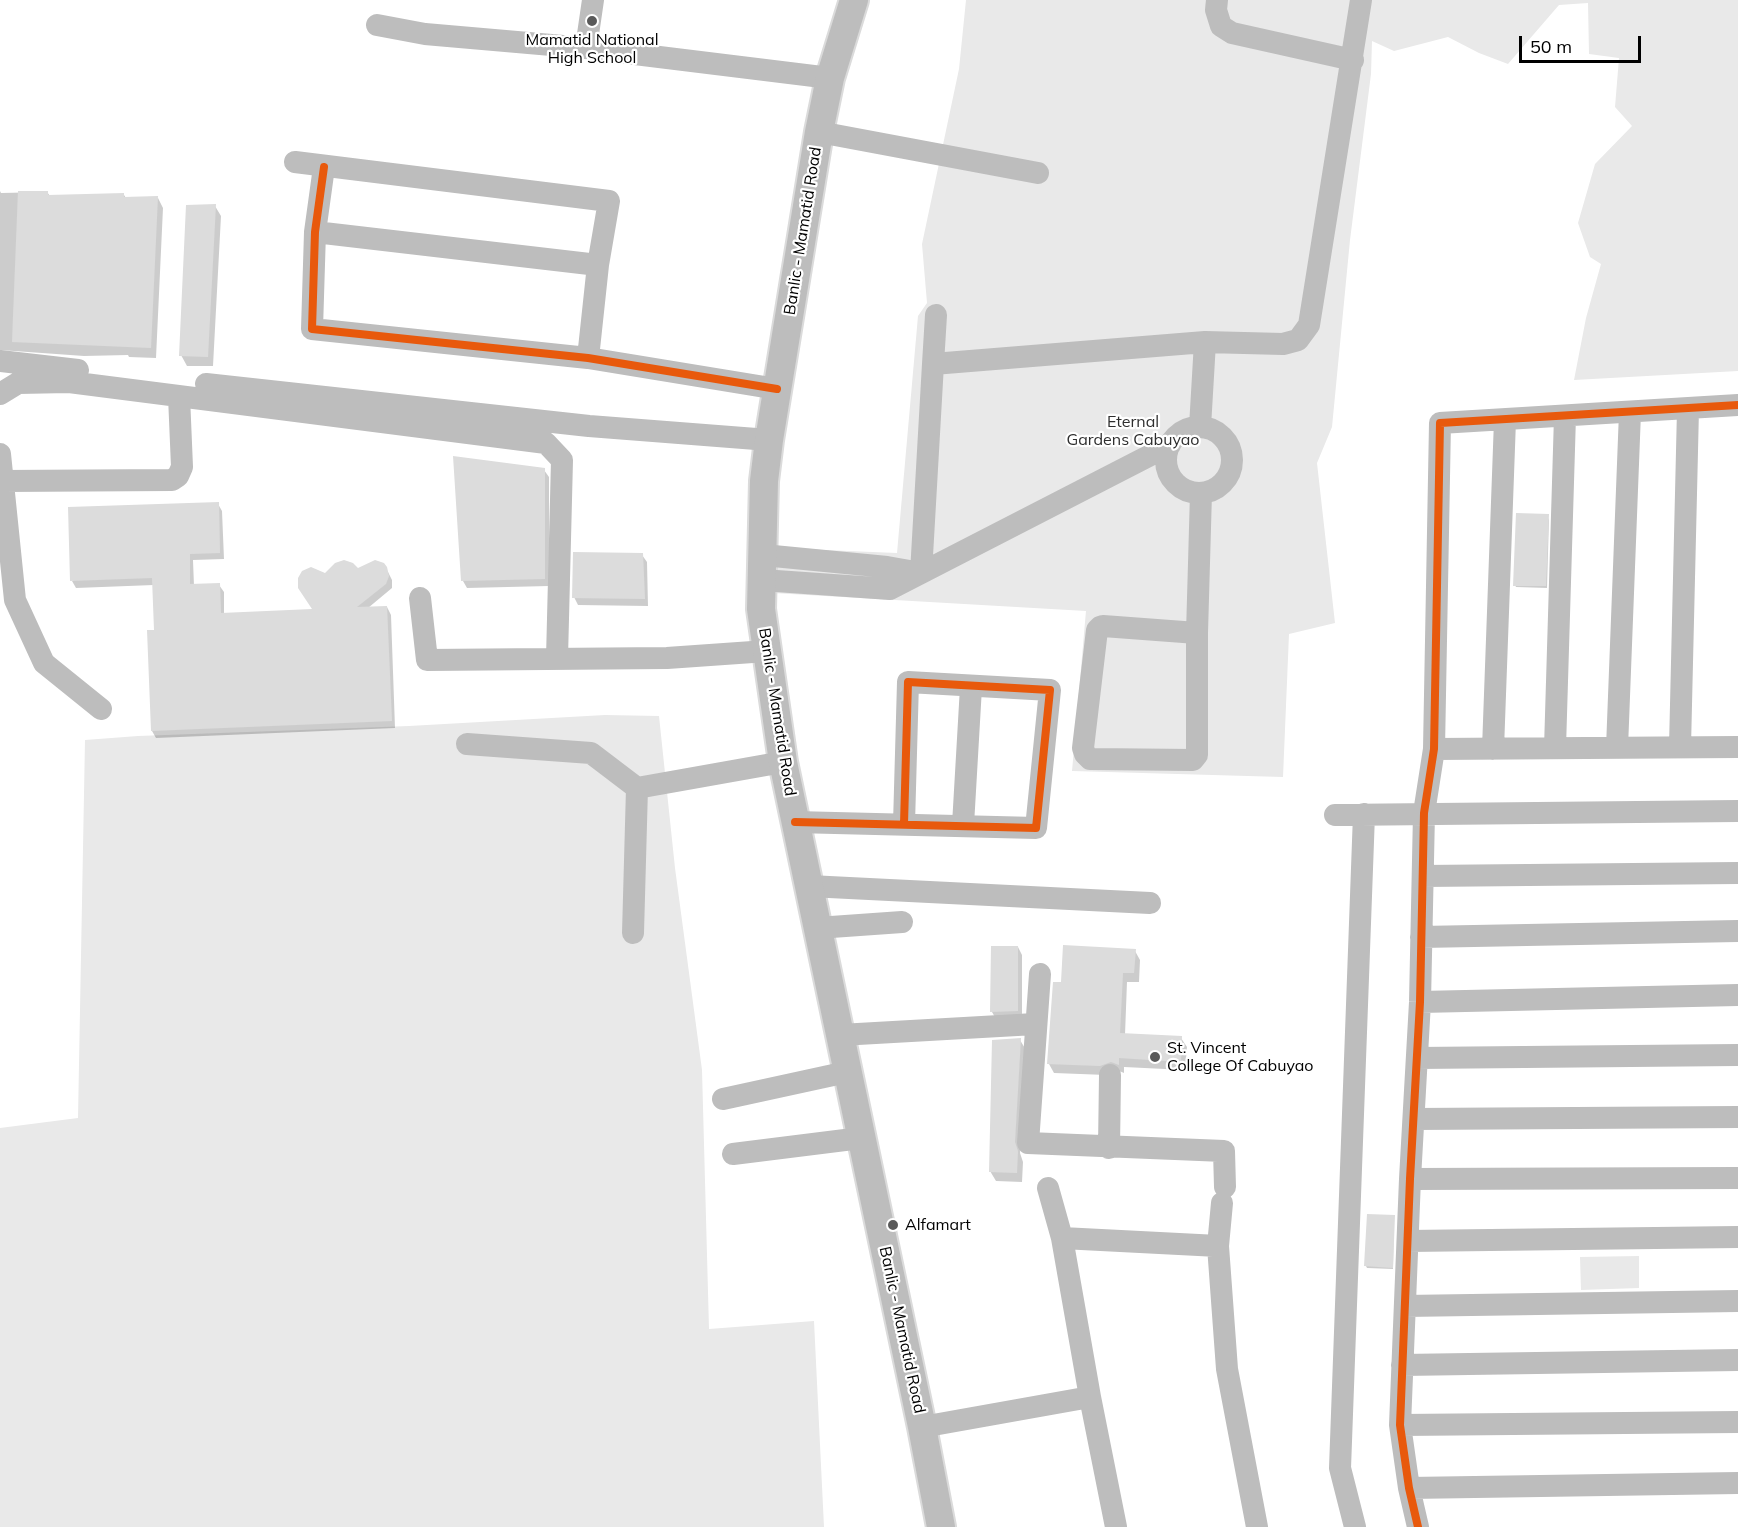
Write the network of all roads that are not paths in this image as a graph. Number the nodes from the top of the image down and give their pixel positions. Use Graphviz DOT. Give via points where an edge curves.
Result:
graph roads {
  1 [pos="593,0"];
  2 [pos="854,0"];
  3 [pos="1217,0"];
  4 [pos="1361,0"];
  5 [pos="377,25"];
  6 [pos="586,48"];
  7 [pos="1353,60"];
  8 [pos="830,78"];
  9 [pos="819,132"];
  10 [pos="295,162"];
  11 [pos="324,167"];
  12 [pos="1038,172"];
  13 [pos="315,232"];
  14 [pos="598,265"];
  15 [pos="936,315"];
  16 [pos="1205,342"];
  17 [pos="588,358"];
  18 [pos="0,361"];
  19 [pos="933,364"];
  20 [pos="777,389"];
  21 [pos="0,394"];
  22 [pos="179,396"];
  23 [pos="1738,405"];
  24 [pos="1688,409"];
  25 [pos="1630,412"];
  26 [pos="1565,416"];
  27 [pos="1505,420"];
  28 [pos="1200,427"];
  29 [pos="769,440"];
  30 [pos="1170,445"];
  31 [pos="0,454"];
  32 [pos="3,482"];
  33 [pos="1201,493"];
  34 [pos="762,568"];
  35 [pos="921,573"];
  36 [pos="420,598"];
  37 [pos="1197,633"];
  38 [pos="767,651"];
  39 [pos="557,658"];
  40 [pos="971,687"];
  41 [pos="101,709"];
  42 [pos="467,744"];
  43 [pos="1680,747"];
  44 [pos="1738,747"];
  45 [pos="1555,748"];
  46 [pos="1617,748"];
  47 [pos="1434,749"];
  48 [pos="1493,749"];
  49 [pos="783,762"];
  50 [pos="637,788"];
  51 [pos="1738,811"];
  52 [pos="1424,813"];
  53 [pos="1364,814"];
  54 [pos="1335,815"];
  55 [pos="795,822"];
  56 [pos="904,824"];
  57 [pos="963,825"];
  58 [pos="1738,873"];
  59 [pos="1423,876"];
  60 [pos="808,886"];
  61 [pos="1150,903"];
  62 [pos="902,922"];
  63 [pos="817,928"];
  64 [pos="1738,931"];
  65 [pos="633,933"];
  66 [pos="1421,937"];
  67 [pos="1040,974"];
  68 [pos="1738,995"];
  69 [pos="1420,1002"];
  70 [pos="1035,1023"];
  71 [pos="840,1035"];
  72 [pos="1738,1055"];
  73 [pos="1417,1058"];
  74 [pos="847,1072"];
  75 [pos="1110,1075"];
  76 [pos="723,1099"];
  77 [pos="1738,1117"];
  78 [pos="1413,1119"];
  79 [pos="861,1138"];
  80 [pos="1109,1148"];
  81 [pos="733,1154"];
  82 [pos="1738,1178"];
  83 [pos="1410,1179"];
  84 [pos="1048,1188"];
  85 [pos="1738,1237"];
  86 [pos="1062,1238"];
  87 [pos="1408,1241"];
  88 [pos="1218,1246"];
  89 [pos="1738,1301"];
  90 [pos="1405,1305"];
  91 [pos="1738,1360"];
  92 [pos="1402,1365"];
  93 [pos="1090,1398"];
  94 [pos="1738,1422"];
  95 [pos="1400,1425"];
  96 [pos="922,1427"];
  97 [pos="1738,1483"];
  98 [pos="1409,1488"];
  99 [pos="941,1527"];
  100 [pos="1116,1527"];
  101 [pos="1257,1527"];
  102 [pos="1355,1527"];
  103 [pos="1418,1527"];
  1 -- 6 [label="street"];
  2 -- 8 [label="main road, Banlic - Mamatid Road"];
  3 -- 7 [label="street" via="1221,26 1232,33"];
  4 -- 7 [label="street"];
  5 -- 6 [label="street" via="425,34"];
  6 -- 8 [label="street"];
  7 -- 16 [label="street" via="1309,325 1298,340 1283,344"];
  8 -- 9 [label="main road, Banlic - Mamatid Road"];
  9 -- 12 [label="street"];
  9 -- 20 [label="main road, Banlic - Mamatid Road"];
  10 -- 11 [label="street"];
  11 -- 13 [label="street"];
  11 -- 14 [label="street" via="609,201"];
  13 -- 14 [label="street"];
  13 -- 17 [label="street" via="312,329"];
  14 -- 17 [label="street"];
  15 -- 19 [label="street"];
  16 -- 19 [label="street"];
  16 -- 28 [label="street"];
  17 -- 20 [label="street"];
  18 -- 29 [label="street" via="589,426"];
  19 -- 35 [label="street"];
  20 -- 29 [label="main road, Banlic - Mamatid Road"];
  21 -- 22 [label="street" via="18,383 69,382"];
  22 -- 32 [label="street" via="182,467 172,480"];
  22 -- 39 [label="street" via="546,443 562,459"];
  23 -- 24 [label="street"];
  24 -- 25 [label="street"];
  24 -- 43 [label="street"];
  25 -- 26 [label="street"];
  25 -- 46 [label="street"];
  26 -- 27 [label="street"];
  26 -- 45 [label="street"];
  27 -- 47 [label="street" via="1440,423"];
  27 -- 48 [label="street"];
  28 -- 30 [label="street" via="1182,432"];
  28 -- 33 [label="street" via="1224,439 1231,462 1222,483"];
  29 -- 34 [label="main road, Banlic - Mamatid Road"];
  30 -- 33 [label="street" via="1166,462 1171,478 1184,490"];
  30 -- 35 [label="street"];
  31 -- 32 [label="street"];
  32 -- 41 [label="street" via="15,600 44,663"];
  33 -- 37 [label="street"];
  34 -- 35 [label="street" via="887,567"];
  34 -- 38 [label="main road, Banlic - Mamatid Road" via="761,609"];
  36 -- 39 [label="street" via="427,660"];
  37 -- 37 [label="street" via="1103,626 1097,630 1083,748 1090,759 1194,760 1198,748"];
  38 -- 39 [label="street" via="667,658"];
  38 -- 49 [label="main road, Banlic - Mamatid Road"];
  40 -- 56 [label="street" via="908,682"];
  40 -- 57 [label="street"];
  40 -- 57 [label="street" via="1050,690 1036,828"];
  42 -- 50 [label="street" via="591,753"];
  43 -- 44 [label="street"];
  43 -- 46 [label="street"];
  45 -- 46 [label="street"];
  45 -- 48 [label="street"];
  47 -- 48 [label="street"];
  47 -- 52 [label="street"];
  49 -- 50 [label="street"];
  49 -- 55 [label="main road, Banlic - Mamatid Road"];
  50 -- 65 [label="street"];
  51 -- 52 [label="street"];
  52 -- 53 [label="street"];
  52 -- 59 [label="street"];
  53 -- 54 [label="street"];
  53 -- 102 [label="street" via="1340,1468"];
  55 -- 56 [label="street"];
  55 -- 60 [label="main road, Banlic - Mamatid Road"];
  56 -- 57 [label="street"];
  58 -- 59 [label="street"];
  59 -- 66 [label="street"];
  60 -- 61 [label="street"];
  60 -- 63 [label="main road, Banlic - Mamatid Road"];
  62 -- 63 [label="street"];
  63 -- 71 [label="main road, Banlic - Mamatid Road"];
  64 -- 66 [label="street"];
  66 -- 69 [label="street"];
  67 -- 70 [label="street"];
  68 -- 69 [label="street"];
  69 -- 73 [label="street"];
  70 -- 71 [label="street"];
  70 -- 80 [label="street" via="1028,1143"];
  71 -- 74 [label="main road, Banlic - Mamatid Road"];
  72 -- 73 [label="street"];
  73 -- 78 [label="street"];
  74 -- 76 [label="street"];
  74 -- 79 [label="main road, Banlic - Mamatid Road"];
  75 -- 80 [label="street"];
  77 -- 78 [label="street"];
  78 -- 83 [label="street"];
  79 -- 81 [label="street"];
  79 -- 96 [label="main road, Banlic - Mamatid Road"];
  80 -- 88 [label="street" via="1224,1152"];
  82 -- 83 [label="street"];
  83 -- 87 [label="street"];
  84 -- 86 [label="street"];
  85 -- 87 [label="street"];
  86 -- 88 [label="street"];
  86 -- 93 [label="street"];
  87 -- 90 [label="street"];
  88 -- 101 [label="street" via="1227,1369"];
  89 -- 90 [label="street"];
  90 -- 92 [label="street"];
  91 -- 92 [label="street"];
  92 -- 95 [label="street"];
  93 -- 96 [label="street"];
  93 -- 100 [label="street"];
  94 -- 95 [label="street"];
  95 -- 98 [label="street"];
  96 -- 99 [label="main road, Banlic - Mamatid Road"];
  97 -- 98 [label="street"];
  98 -- 103 [label="street"];
}
